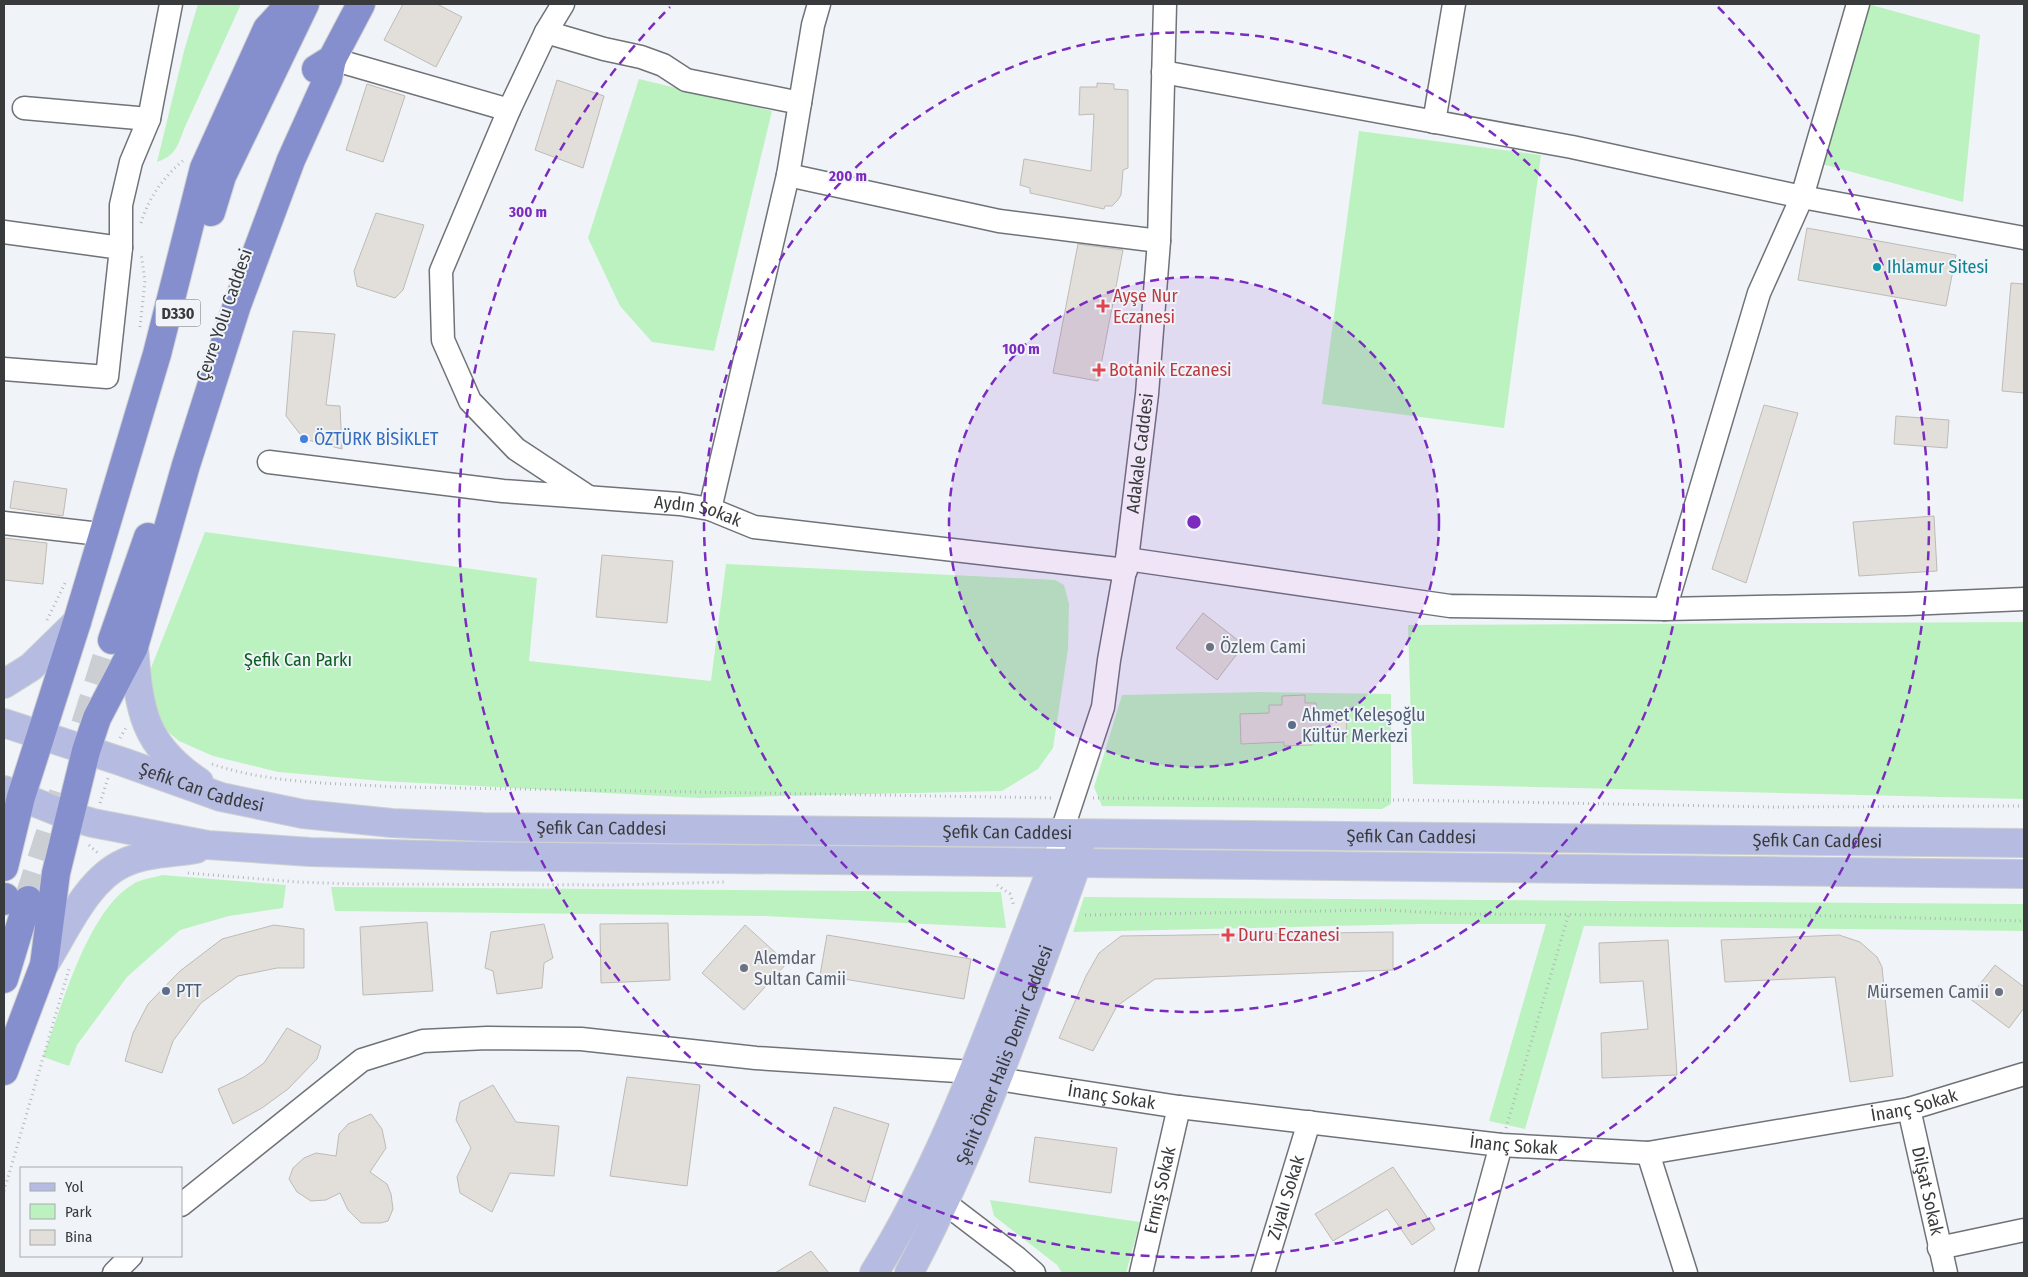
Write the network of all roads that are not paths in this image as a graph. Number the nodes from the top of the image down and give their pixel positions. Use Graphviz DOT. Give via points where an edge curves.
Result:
graph roads {
  1 [pos="171,4"];
  2 [pos="290,4"];
  3 [pos="305,4"];
  4 [pos="361,4"];
  5 [pos="563,4"];
  6 [pos="819,4"];
  7 [pos="1165,4"];
  8 [pos="1454,4"];
  9 [pos="1858,4"];
  10 [pos="546,32"];
  11 [pos="332,59"];
  12 [pos="1163,72"];
  13 [pos="800,103"];
  14 [pos="24,108"];
  15 [pos="509,110"];
  16 [pos="149,119"];
  17 [pos="1434,122"];
  18 [pos="788,175"];
  19 [pos="1802,197"];
  20 [pos="4,232"];
  21 [pos="2024,238"];
  22 [pos="1159,241"];
  23 [pos="130,247"];
  24 [pos="4,368"];
  25 [pos="270,462"];
  26 [pos="588,497"];
  27 [pos="710,509"];
  28 [pos="4,523"];
  29 [pos="91,533"];
  30 [pos="1126,565"];
  31 [pos="2024,599"];
  32 [pos="1665,609"];
  33 [pos="80,628"];
  34 [pos="123,644"];
  35 [pos="4,684"];
  36 [pos="4,724"];
  37 [pos="40,735"];
  38 [pos="86,751"];
  39 [pos="12,794"];
  40 [pos="220,797"];
  41 [pos="69,816"];
  42 [pos="1072,832"];
  43 [pos="2024,843"];
  44 [pos="218,846"];
  45 [pos="1065,863"];
  46 [pos="4,866"];
  47 [pos="2024,874"];
  48 [pos="12,899"];
  49 [pos="44,965"];
  50 [pos="4,979"];
  51 [pos="4,1071"];
  52 [pos="2024,1074"];
  53 [pos="985,1076"];
  54 [pos="1179,1107"];
  55 [pos="1909,1109"];
  56 [pos="1309,1122"];
  57 [pos="1501,1145"];
  58 [pos="1648,1153"];
  59 [pos="946,1203"];
  60 [pos="182,1204"];
  61 [pos="2024,1230"];
  62 [pos="1940,1248"];
  63 [pos="130,1257"];
  64 [pos="114,1273"];
  65 [pos="874,1273"];
  66 [pos="909,1273"];
  67 [pos="1034,1273"];
  68 [pos="1141,1273"];
  69 [pos="1263,1273"];
  70 [pos="1466,1273"];
  71 [pos="1686,1273"];
  72 [pos="1946,1273"];
  1 -- 16 [label="street"];
  2 -- 33 [label="highway" via="267,29 204,168"];
  3 -- 33 [label="highway, D330" via="222,176"];
  4 -- 11 [label="highway"];
  5 -- 10 [label="street"];
  6 -- 13 [label="street"];
  7 -- 12 [label="street, Adakale Caddesi"];
  8 -- 17 [label="street"];
  9 -- 19 [label="street"];
  10 -- 13 [label="street" via="640,57 686,80"];
  10 -- 15 [label="street"];
  11 -- 15 [label="street"];
  11 -- 34 [label="highway" via="328,78 291,160 237,305 186,465"];
  12 -- 17 [label="street"];
  12 -- 22 [label="street, Adakale Caddesi"];
  13 -- 18 [label="street"];
  14 -- 16 [label="street"];
  15 -- 26 [label="street" via="441,271 444,340 470,402 516,449"];
  16 -- 23 [label="street" via="131,162 121,205"];
  17 -- 19 [label="street" via="1572,147"];
  18 -- 22 [label="street" via="999,221"];
  18 -- 27 [label="street"];
  19 -- 21 [label="street"];
  19 -- 32 [label="street" via="1759,292"];
  20 -- 23 [label="street"];
  22 -- 30 [label="street, Adakale Caddesi" via="1147,394"];
  23 -- 24 [label="street" via="107,377"];
  25 -- 26 [label="street, Aydın Sokak" via="503,491"];
  26 -- 27 [label="street, Aydın Sokak"];
  27 -- 30 [label="street, Aydın Sokak" via="754,527"];
  28 -- 29 [label="street"];
  30 -- 32 [label="street, Aydın Sokak" via="1450,606"];
  30 -- 42 [label="street, Adakale Caddesi" via="1103,707"];
  31 -- 32 [label="street, Aydın Sokak"];
  33 -- 35 [label="main road"];
  33 -- 37 [label="highway"];
  34 -- 38 [label="highway"];
  34 -- 40 [label="main road" via="151,735 176,767"];
  36 -- 37 [label="main road, Şefik Can Caddesi"];
  37 -- 38 [label="main road, Şefik Can Caddesi"];
  37 -- 39 [label="highway"];
  38 -- 40 [label="main road, Şefik Can Caddesi"];
  38 -- 41 [label="highway"];
  39 -- 41 [label="main road, Şefik Can Caddesi"];
  39 -- 46 [label="highway"];
  40 -- 42 [label="main road, Şefik Can Caddesi" via="303,814 392,823"];
  41 -- 44 [label="main road, Şefik Can Caddesi"];
  41 -- 49 [label="highway" via="56,873"];
  42 -- 43 [label="main road, Şefik Can Caddesi"];
  42 -- 45 [label="main road, Şehit Ömer Halis Demir Caddesi"];
  44 -- 45 [label="main road, Şefik Can Caddesi" via="472,856"];
  44 -- 49 [label="main road" via="125,862 105,873 88,892"];
  45 -- 47 [label="main road, Şefik Can Caddesi"];
  45 -- 53 [label="main road, Şehit Ömer Halis Demir Caddesi"];
  48 -- 50 [label="highway"];
  49 -- 51 [label="highway"];
  52 -- 55 [label="street, İnanç Sokak"];
  53 -- 54 [label="street, İnanç Sokak"];
  53 -- 59 [label="main road, Şehit Ömer Halis Demir Caddesi"];
  53 -- 60 [label="street, İnanç Sokak" via="756,1058 581,1039 423,1041 362,1060"];
  53 -- 65 [label="main road, Şehit Ömer Halis Demir Caddesi"];
  54 -- 56 [label="street, İnanç Sokak"];
  54 -- 68 [label="street, Ermiş Sokak"];
  55 -- 58 [label="street, İnanç Sokak"];
  55 -- 62 [label="street, Dilşat Sokak"];
  56 -- 57 [label="street, İnanç Sokak"];
  56 -- 69 [label="street, Ziyalı Sokak"];
  57 -- 58 [label="street, İnanç Sokak"];
  57 -- 70 [label="street"];
  58 -- 71 [label="street"];
  59 -- 66 [label="main road, Şehit Ömer Halis Demir Caddesi"];
  59 -- 67 [label="street"];
  61 -- 62 [label="street"];
  62 -- 72 [label="street, Dilşat Sokak"];
  63 -- 64 [label="street"];
}
